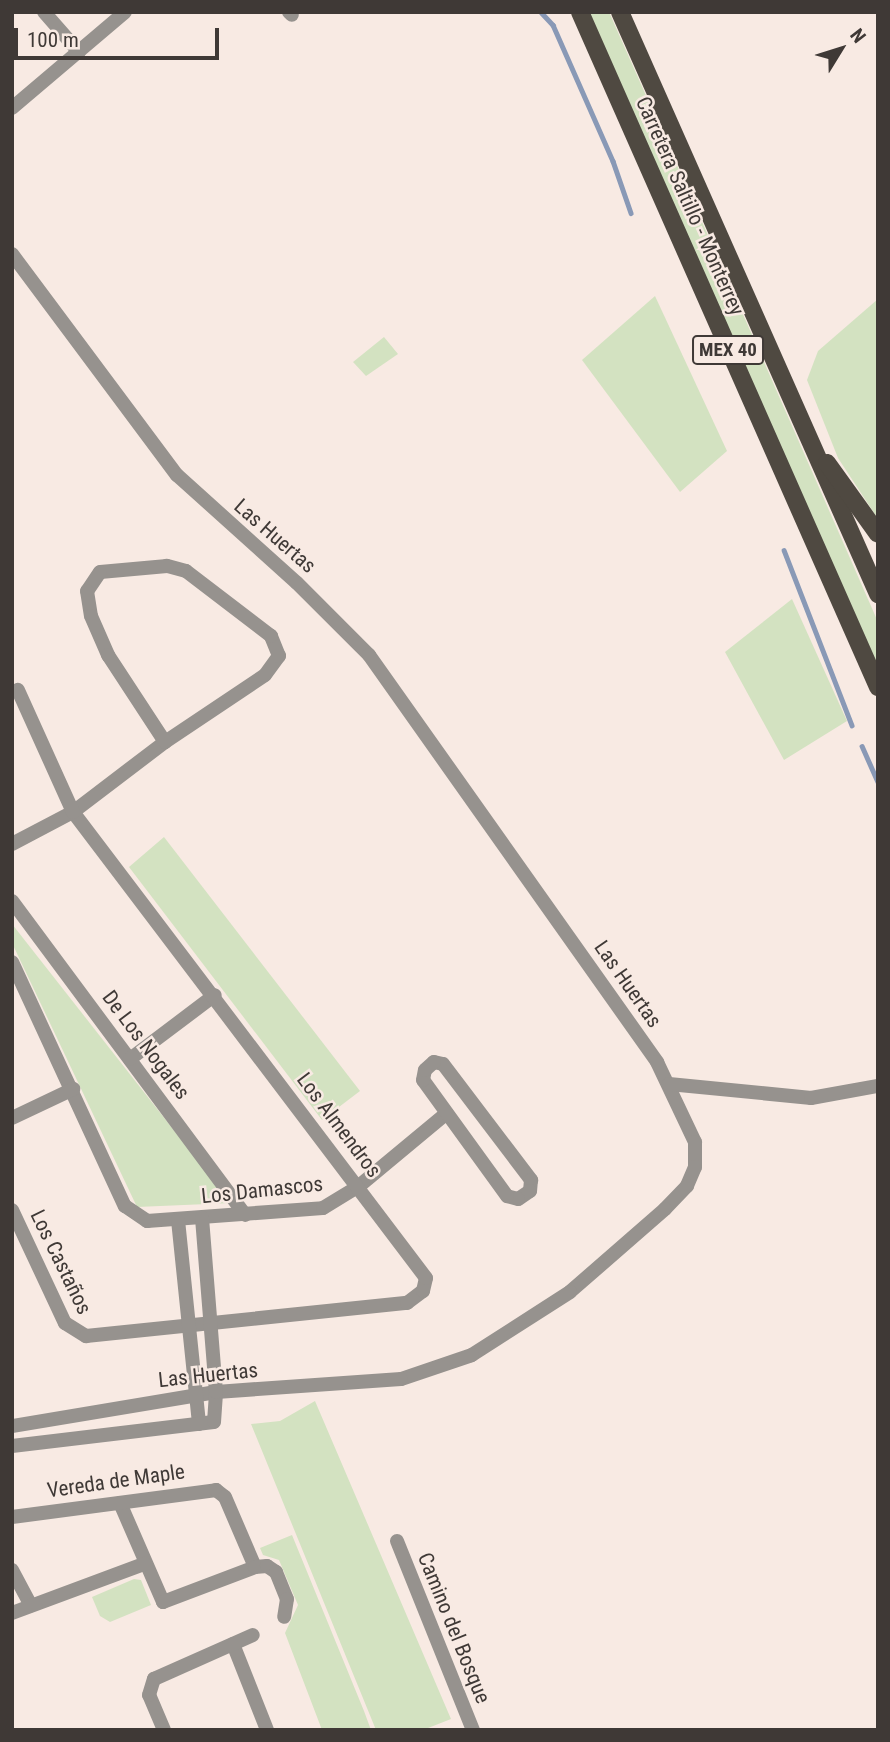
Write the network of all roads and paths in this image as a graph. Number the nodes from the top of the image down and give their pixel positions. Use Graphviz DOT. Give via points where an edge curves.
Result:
graph roads {
  1 [pos="44,12"];
  2 [pos="125,12"];
  3 [pos="580,12"];
  4 [pos="620,12"];
  5 [pos="79,52"];
  6 [pos="12,108"];
  7 [pos="12,254"];
  8 [pos="816,451"];
  9 [pos="878,534"];
  10 [pos="878,594"];
  11 [pos="878,687"];
  12 [pos="19,690"];
  13 [pos="165,742"];
  14 [pos="74,812"];
  15 [pos="12,844"];
  16 [pos="12,901"];
  17 [pos="12,962"];
  18 [pos="215,995"];
  19 [pos="130,1059"];
  20 [pos="669,1084"];
  21 [pos="878,1086"];
  22 [pos="74,1089"];
  23 [pos="447,1113"];
  24 [pos="12,1118"];
  25 [pos="359,1186"];
  26 [pos="12,1210"];
  27 [pos="245,1215"];
  28 [pos="202,1218"];
  29 [pos="178,1220"];
  30 [pos="211,1324"];
  31 [pos="188,1326"];
  32 [pos="74,1332"];
  33 [pos="216,1392"];
  34 [pos="195,1395"];
  35 [pos="199,1424"];
  36 [pos="12,1426"];
  37 [pos="12,1446"];
  38 [pos="120,1503"];
  39 [pos="12,1517"];
  40 [pos="397,1541"];
  41 [pos="144,1564"];
  42 [pos="254,1567"];
  43 [pos="12,1570"];
  44 [pos="32,1605"];
  45 [pos="12,1613"];
  46 [pos="284,1617"];
  47 [pos="253,1635"];
  48 [pos="233,1644"];
  49 [pos="164,1730"];
  50 [pos="267,1730"];
  51 [pos="472,1730"];
  1 -- 5 [label="street"];
  2 -- 5 [label="street"];
  3 -- 11 [label="main road, Carretera Saltillo - Monterrey / MEX 40"];
  4 -- 8 [label="main road, Carretera Saltillo - Monterrey / MEX 40"];
  5 -- 6 [label="street"];
  7 -- 20 [label="street, Las Huertas" via="177,475 298,583 369,655"];
  8 -- 9 [label="main road"];
  8 -- 10 [label="main road, Carretera Saltillo - Monterrey / MEX 40"];
  12 -- 14 [label="street, Los Almendros"];
  13 -- 13 [label="street" via="265,675 279,656 277,647 271,636 186,571 167,566 100,572 87,591 91,616 108,655"];
  13 -- 14 [label="street"];
  14 -- 15 [label="street"];
  14 -- 18 [label="street, Los Almendros"];
  16 -- 19 [label="street, De Los Nogales"];
  17 -- 22 [label="street"];
  18 -- 19 [label="street"];
  18 -- 25 [label="street, Los Almendros"];
  19 -- 27 [label="street, De Los Nogales"];
  20 -- 21 [label="street" via="811,1098"];
  20 -- 33 [label="street, Las Huertas" via="695,1142 695,1167 687,1186 609,1260 523,1326 472,1355 401,1379"];
  22 -- 24 [label="street"];
  22 -- 29 [label="street, Los Damascos" via="125,1206 147,1221"];
  23 -- 23 [label="street" via="507,1196 518,1199 530,1191 531,1180 488,1121 443,1064 434,1062 425,1070 423,1080"];
  23 -- 25 [label="street, Los Damascos"];
  25 -- 27 [label="street, Los Damascos" via="323,1208"];
  25 -- 30 [label="street, Los Almendros" via="422,1268 426,1278 416,1298 323,1314"];
  26 -- 32 [label="street, Los Castaños" via="65,1323"];
  27 -- 28 [label="street, Los Damascos"];
  28 -- 29 [label="street, Los Damascos"];
  28 -- 30 [label="street"];
  29 -- 31 [label="street"];
  30 -- 31 [label="street, Los Almendros"];
  30 -- 33 [label="street"];
  31 -- 32 [label="street, Los Almendros" via="86,1336"];
  31 -- 34 [label="street"];
  33 -- 34 [label="street, Las Huertas"];
  33 -- 35 [label="street, Las Huertas" via="217,1418"];
  34 -- 35 [label="street"];
  34 -- 36 [label="street, Las Huertas"];
  35 -- 37 [label="street, Las Huertas"];
  38 -- 39 [label="street, Vereda de Maple"];
  38 -- 41 [label="street"];
  38 -- 42 [label="street, Vereda de Maple" via="205,1490 225,1497"];
  40 -- 51 [label="street, Camino del Bosque"];
  41 -- 42 [label="street" via="159,1598 170,1602"];
  41 -- 44 [label="street"];
  42 -- 46 [label="street" via="267,1566 276,1572 287,1599"];
  43 -- 44 [label="street"];
  44 -- 45 [label="street"];
  47 -- 48 [label="street"];
  48 -- 49 [label="street" via="154,1679 150,1687"];
  48 -- 50 [label="street"];
}
